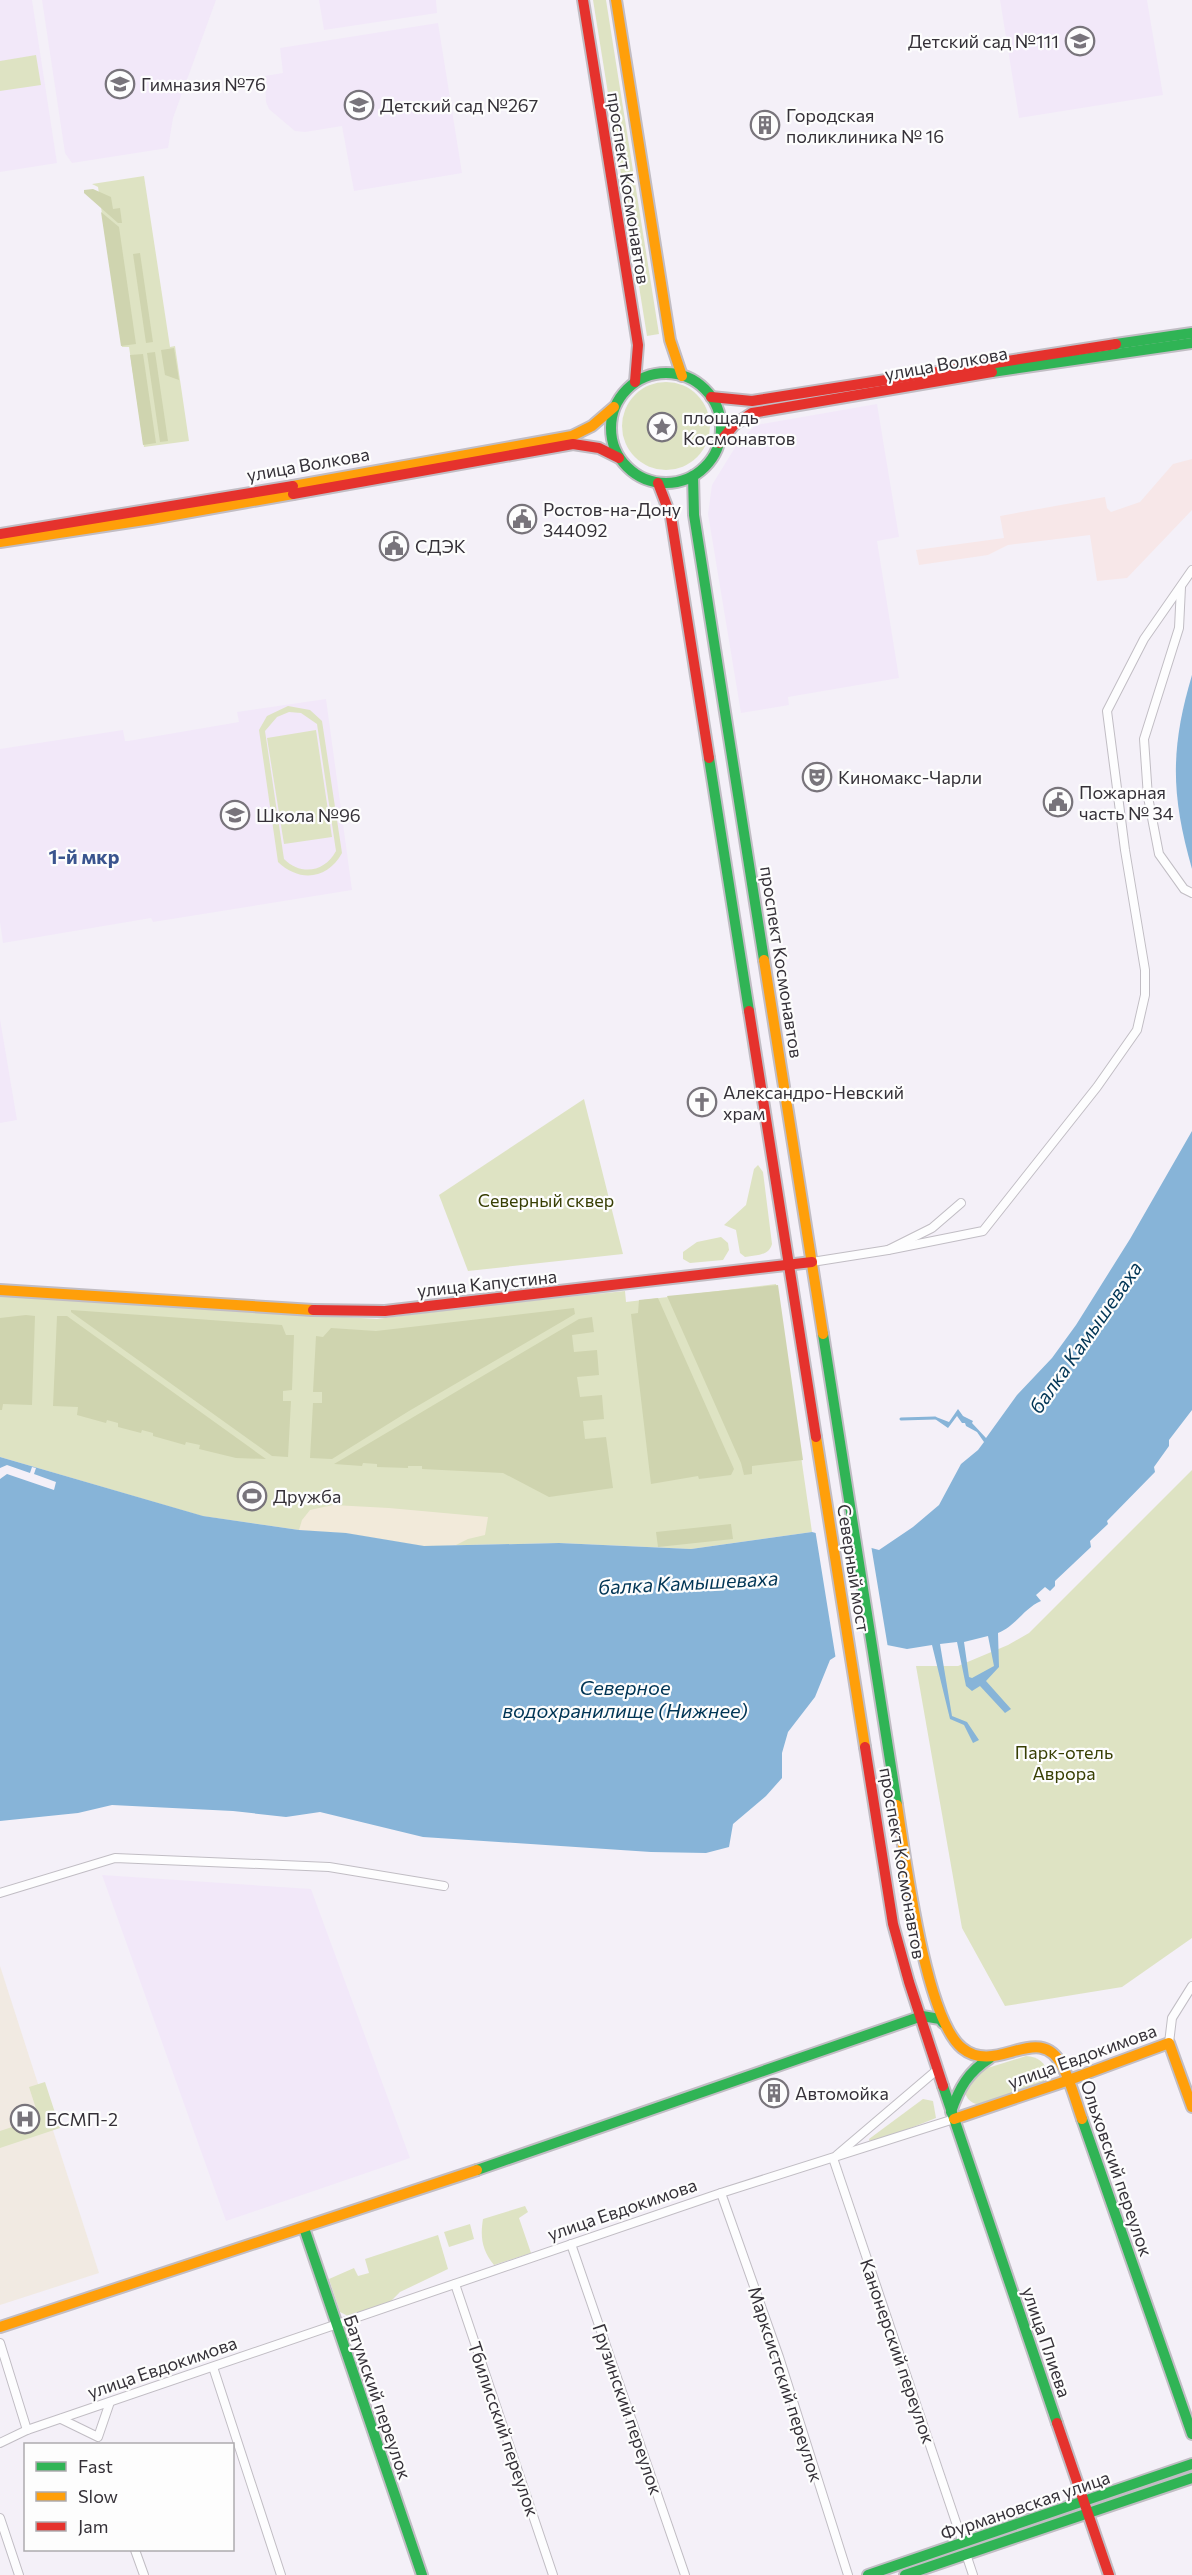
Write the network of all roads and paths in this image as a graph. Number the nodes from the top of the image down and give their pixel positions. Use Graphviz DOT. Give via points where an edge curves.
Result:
graph roads {
  1 [pos="583,0"];
  2 [pos="616,0"];
  3 [pos="1192,333"];
  4 [pos="1192,343"];
  5 [pos="682,376"];
  6 [pos="635,382"];
  7 [pos="711,397"];
  8 [pos="614,407"];
  9 [pos="719,443"];
  10 [pos="619,458"];
  11 [pos="693,476"];
  12 [pos="658,483"];
  13 [pos="0,534"];
  14 [pos="0,542"];
  15 [pos="1192,570"];
  16 [pos="1181,586"];
  17 [pos="1192,893"];
  18 [pos="961,1203"];
  19 [pos="888,1250"];
  20 [pos="812,1262"];
  21 [pos="790,1264"];
  22 [pos="0,1290"];
  23 [pos="842,1453"];
  24 [pos="879,1682"];
  25 [pos="857,1685"];
  26 [pos="444,1886"];
  27 [pos="0,1893"];
  28 [pos="1192,1986"];
  29 [pos="922,2016"];
  30 [pos="943,2023"];
  31 [pos="1169,2043"];
  32 [pos="990,2058"];
  33 [pos="938,2069"];
  34 [pos="1069,2080"];
  35 [pos="1192,2107"];
  36 [pos="953,2116"];
  37 [pos="833,2158"];
  38 [pos="722,2193"];
  39 [pos="304,2228"];
  40 [pos="571,2244"];
  41 [pos="455,2284"];
  42 [pos="335,2325"];
  43 [pos="0,2327"];
  44 [pos="0,2343"];
  45 [pos="213,2367"];
  46 [pos="110,2402"];
  47 [pos="61,2419"];
  48 [pos="27,2430"];
  49 [pos="1192,2434"];
  50 [pos="99,2441"];
  51 [pos="0,2443"];
  52 [pos="1192,2464"];
  53 [pos="1192,2478"];
  54 [pos="1084,2502"];
  55 [pos="1088,2513"];
  56 [pos="0,2518"];
  57 [pos="963,2543"];
  58 [pos="135,2551"];
  59 [pos="966,2554"];
  60 [pos="19,2575"];
  61 [pos="144,2575"];
  62 [pos="281,2575"];
  63 [pos="422,2575"];
  64 [pos="554,2575"];
  65 [pos="685,2575"];
  66 [pos="848,2575"];
  67 [pos="868,2575"];
  68 [pos="905,2575"];
  69 [pos="973,2575"];
  70 [pos="1109,2575"];
  1 -- 6 [label="main road, проспект Космонавтов" via="638,345"];
  2 -- 5 [label="main road, проспект Космонавтов" via="670,340"];
  3 -- 7 [label="main road, улица Волкова" via="752,401"];
  4 -- 9 [label="main road, улица Волкова" via="752,413 734,425"];
  5 -- 6 [label="main road" via="657,374"];
  5 -- 7 [label="main road" via="698,383"];
  6 -- 8 [label="main road"];
  7 -- 9 [label="main road" via="721,424"];
  8 -- 10 [label="main road" via="610,426"];
  8 -- 13 [label="main road, улица Волкова" via="592,426 572,436"];
  9 -- 11 [label="main road" via="712,457"];
  10 -- 12 [label="main road" via="642,478"];
  10 -- 14 [label="main road, улица Волкова" via="599,448 573,444"];
  11 -- 12 [label="main road"];
  11 -- 20 [label="main road, проспект Космонавтов" via="694,515"];
  12 -- 21 [label="main road" via="671,517"];
  15 -- 16 [label="street"];
  16 -- 17 [label="street" via="1179,628 1144,739 1148,797 1160,854 1184,889"];
  16 -- 19 [label="street" via="1144,639 1107,711 1145,970 1145,995 1137,1030 983,1231"];
  18 -- 19 [label="street, улица Капустина" via="932,1228"];
  19 -- 20 [label="street, улица Капустина"];
  20 -- 21 [label="main road, улица Капустина"];
  20 -- 23 [label="main road, проспект Космонавтов"];
  21 -- 22 [label="main road, улица Капустина" via="385,1311"];
  21 -- 25 [label="main road, Северный мост"];
  23 -- 24 [label="main road, Северный мост"];
  24 -- 30 [label="main road, проспект Космонавтов" via="915,1922"];
  25 -- 29 [label="main road, проспект Космонавтов" via="893,1924"];
  26 -- 27 [label="street" via="328,1867 115,1858"];
  28 -- 31 [label="street, улица Евдокимова" via="1172,2018"];
  29 -- 30 [label="main road"];
  29 -- 33 [label="main road, проспект Космонавтов"];
  29 -- 39 [label="main road"];
  30 -- 32 [label="main road" via="968,2053"];
  31 -- 34 [label="main road, улица Евдокимова"];
  31 -- 35 [label="main road"];
  32 -- 34 [label="main road, Ольховский переулок" via="1030,2047 1042,2048 1058,2060"];
  32 -- 36 [label="main road" via="964,2078"];
  33 -- 36 [label="main road, проспект Космонавтов"];
  33 -- 37 [label="street"];
  34 -- 36 [label="main road, улица Евдокимова"];
  34 -- 49 [label="main road, Ольховский переулок"];
  36 -- 37 [label="street, улица Евдокимова"];
  36 -- 54 [label="main road, улица Плиева"];
  37 -- 38 [label="street, улица Евдокимова"];
  37 -- 57 [label="street, Канонерский переулок"];
  38 -- 40 [label="street, улица Евдокимова"];
  38 -- 66 [label="street, Марксистский переулок"];
  39 -- 42 [label="main road, Батумский переулок"];
  39 -- 43 [label="main road"];
  40 -- 41 [label="street, улица Евдокимова"];
  40 -- 65 [label="street, Грузинский переулок"];
  41 -- 42 [label="street, улица Евдокимова"];
  41 -- 64 [label="street, Тбилисский переулок"];
  42 -- 45 [label="street, улица Евдокимова"];
  42 -- 63 [label="main road, Батумский переулок"];
  44 -- 48 [label="street"];
  45 -- 46 [label="street, улица Евдокимова"];
  45 -- 62 [label="street"];
  46 -- 47 [label="street, улица Евдокимова"];
  46 -- 50 [label="street"];
  47 -- 48 [label="street, улица Евдокимова"];
  47 -- 50 [label="street"];
  48 -- 51 [label="street, улица Евдокимова"];
  52 -- 54 [label="main road, Фурмановская улица"];
  53 -- 55 [label="main road, Фурмановская улица"];
  54 -- 55 [label="main road, улица Плиева"];
  54 -- 57 [label="main road, Фурмановская улица"];
  55 -- 59 [label="main road, Фурмановская улица"];
  55 -- 70 [label="main road, улица Плиева"];
  56 -- 60 [label="street"];
  57 -- 67 [label="main road, Фурмановская улица"];
  58 -- 61 [label="street"];
  59 -- 68 [label="main road, Фурмановская улица"];
  59 -- 69 [label="street"];
}
